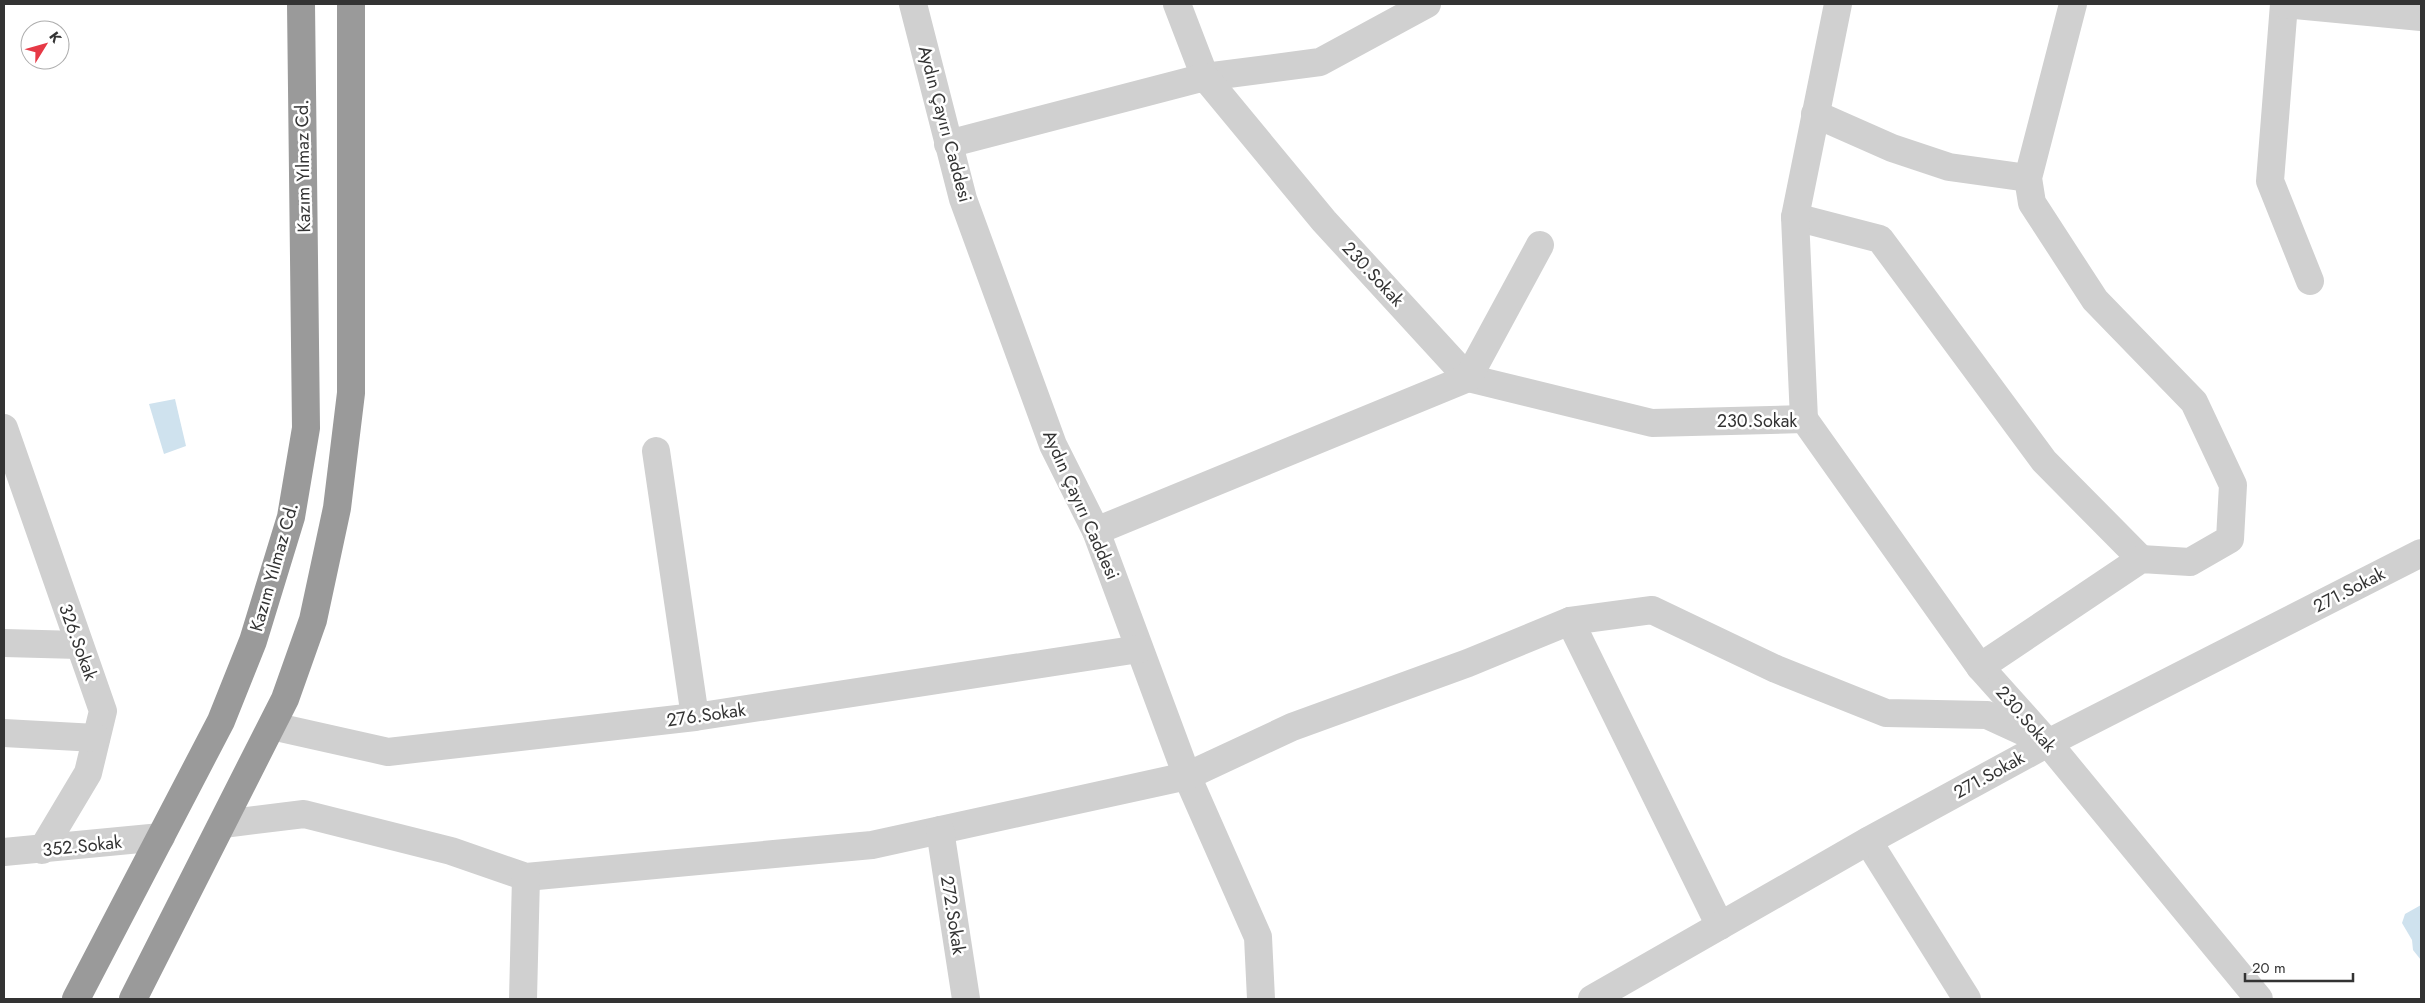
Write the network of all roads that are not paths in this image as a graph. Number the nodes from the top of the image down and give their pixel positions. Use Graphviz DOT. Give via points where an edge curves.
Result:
graph roads {
  1 [pos="301,4"];
  2 [pos="351,4"];
  3 [pos="913,4"];
  4 [pos="1177,4"];
  5 [pos="1427,4"];
  6 [pos="1838,4"];
  7 [pos="2073,4"];
  8 [pos="2284,4"];
  9 [pos="2421,16"];
  10 [pos="1205,76"];
  11 [pos="1816,114"];
  12 [pos="948,144"];
  13 [pos="2028,178"];
  14 [pos="1795,216"];
  15 [pos="1540,244"];
  16 [pos="2310,282"];
  17 [pos="1468,378"];
  18 [pos="1804,419"];
  19 [pos="6,443"];
  20 [pos="656,451"];
  21 [pos="1096,531"];
  22 [pos="2421,553"];
  23 [pos="2141,559"];
  24 [pos="1570,621"];
  25 [pos="4,643"];
  26 [pos="79,645"];
  27 [pos="1139,649"];
  28 [pos="1980,667"];
  29 [pos="695,717"];
  30 [pos="272,726"];
  31 [pos="4,733"];
  32 [pos="96,738"];
  33 [pos="2048,743"];
  34 [pos="1187,776"];
  35 [pos="223,824"];
  36 [pos="940,830"];
  37 [pos="160,837"];
  38 [pos="1868,841"];
  39 [pos="42,850"];
  40 [pos="4,852"];
  41 [pos="526,877"];
  42 [pos="1720,926"];
  43 [pos="76,999"];
  44 [pos="132,999"];
  45 [pos="523,999"];
  46 [pos="966,999"];
  47 [pos="1261,999"];
  48 [pos="1592,999"];
  49 [pos="1967,999"];
  50 [pos="2259,999"];
  1 -- 37 [label="highway, Kazım Yılmaz Cd." via="306,428 291,517 253,641 221,721"];
  2 -- 30 [label="highway" via="351,393 337,508 313,620"];
  3 -- 12 [label="street, Aydın Çayırı Caddesi"];
  4 -- 10 [label="street, 230.Sokak"];
  5 -- 10 [label="street" via="1320,62"];
  6 -- 11 [label="street"];
  7 -- 13 [label="street"];
  8 -- 9 [label="street"];
  8 -- 16 [label="street" via="2270,181"];
  10 -- 12 [label="street"];
  10 -- 17 [label="street, 230.Sokak" via="1324,220"];
  11 -- 13 [label="street" via="1892,148 1949,167"];
  11 -- 14 [label="street"];
  12 -- 21 [label="street, Aydın Çayırı Caddesi" via="964,199 1053,445"];
  13 -- 23 [label="street" via="2032,203 2094,300 2194,402 2233,485 2230,539 2190,562"];
  14 -- 18 [label="street"];
  14 -- 23 [label="street" via="1880,239 2044,461"];
  15 -- 17 [label="street"];
  17 -- 18 [label="street, 230.Sokak" via="1652,423"];
  17 -- 21 [label="street"];
  18 -- 28 [label="street, 230.Sokak"];
  19 -- 26 [label="street, 326.Sokak"];
  20 -- 29 [label="street"];
  21 -- 27 [label="street, Aydın Çayırı Caddesi"];
  22 -- 33 [label="street, 271.Sokak"];
  23 -- 28 [label="street"];
  24 -- 33 [label="street" via="1652,610 1776,668 1886,714 1987,715"];
  24 -- 34 [label="street" via="1459,666 1292,727"];
  24 -- 42 [label="street"];
  25 -- 26 [label="street"];
  26 -- 32 [label="street, 326.Sokak" via="102,711"];
  27 -- 29 [label="street, 276.Sokak"];
  27 -- 34 [label="street, Aydın Çayırı Caddesi"];
  28 -- 33 [label="street, 230.Sokak"];
  29 -- 30 [label="street, 276.Sokak" via="388,752"];
  30 -- 35 [label="highway"];
  31 -- 32 [label="street"];
  32 -- 39 [label="street, 326.Sokak" via="88,773"];
  33 -- 38 [label="street, 271.Sokak"];
  33 -- 50 [label="street, 230.Sokak"];
  34 -- 36 [label="street"];
  34 -- 47 [label="street, Aydın Çayırı Caddesi" via="1258,937"];
  35 -- 41 [label="street" via="304,814 451,851"];
  35 -- 44 [label="highway"];
  36 -- 41 [label="street" via="872,845"];
  36 -- 46 [label="street, 272.Sokak"];
  37 -- 39 [label="street, 352.Sokak"];
  37 -- 43 [label="highway, Kazım Yılmaz Cd."];
  38 -- 42 [label="street, 271.Sokak"];
  38 -- 49 [label="street"];
  39 -- 40 [label="street, 352.Sokak"];
  41 -- 45 [label="street"];
  42 -- 48 [label="street, 271.Sokak"];
}
